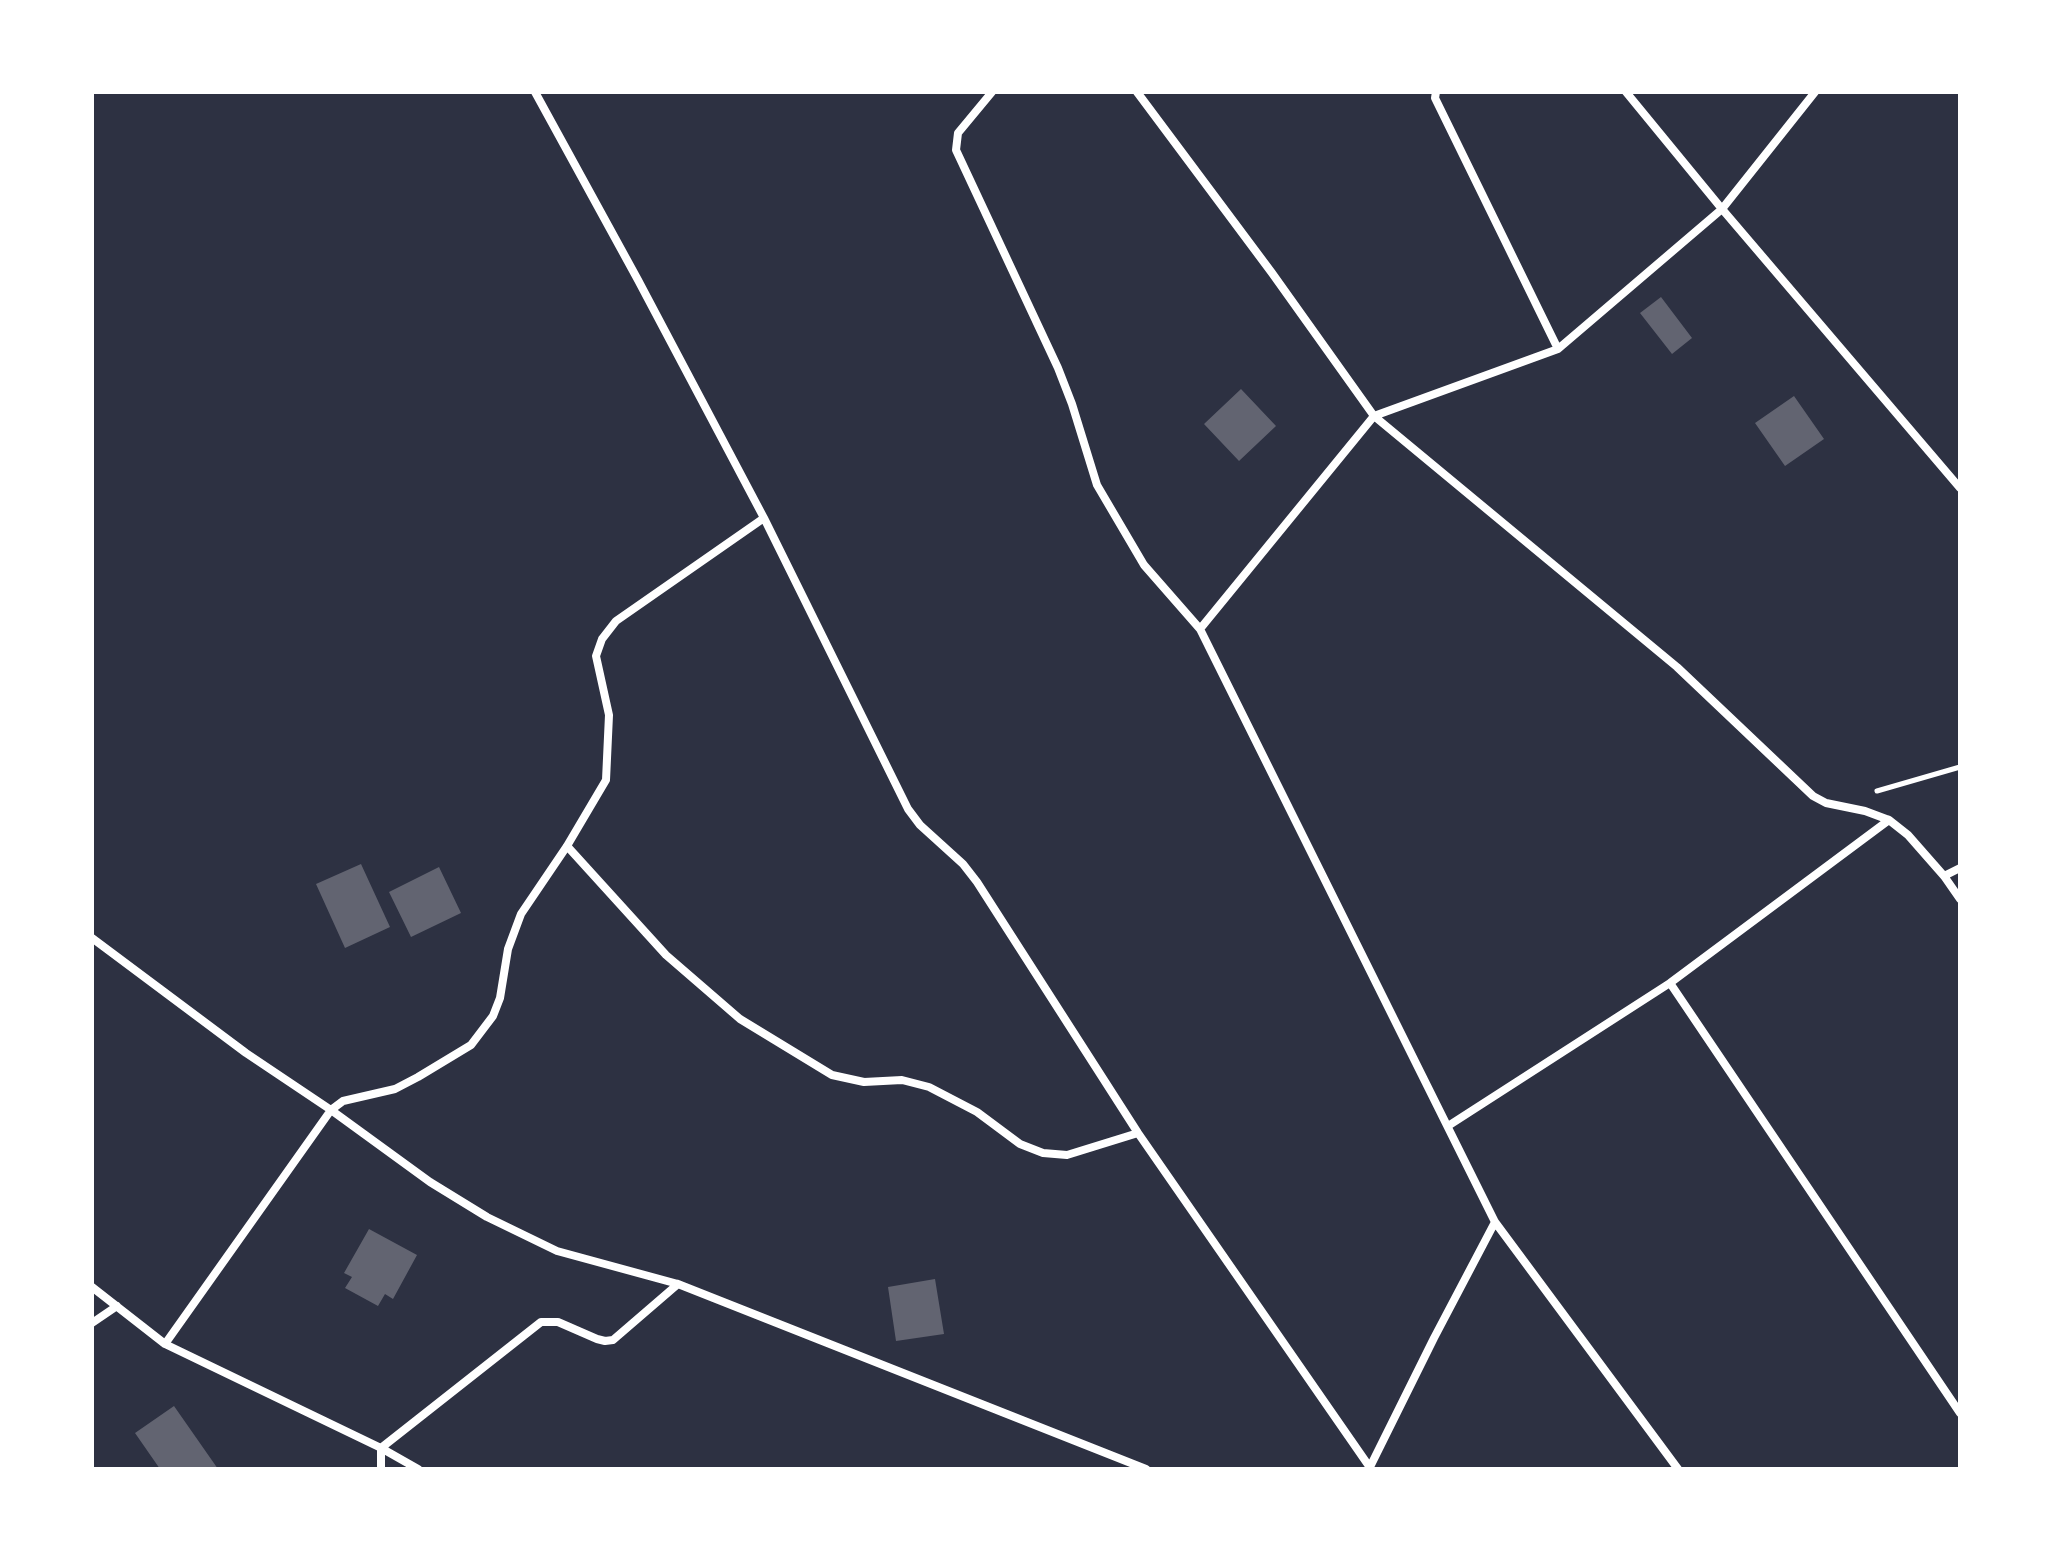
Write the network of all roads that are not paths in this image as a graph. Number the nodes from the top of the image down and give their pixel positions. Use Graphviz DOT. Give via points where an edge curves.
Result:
graph roads {
  1 [pos="535,92"];
  2 [pos="992,92"];
  3 [pos="1137,92"];
  4 [pos="1436,92"];
  5 [pos="1626,92"];
  6 [pos="1815,92"];
  7 [pos="1722,209"];
  8 [pos="1558,349"];
  9 [pos="1374,416"];
  10 [pos="1960,488"];
  11 [pos="764,518"];
  12 [pos="1200,629"];
  13 [pos="1889,820"];
  14 [pos="567,846"];
  15 [pos="1960,868"];
  16 [pos="1944,876"];
  17 [pos="1960,899"];
  18 [pos="92,938"];
  19 [pos="1670,983"];
  20 [pos="331,1110"];
  21 [pos="1448,1126"];
  22 [pos="1138,1133"];
  23 [pos="1495,1222"];
  24 [pos="678,1284"];
  25 [pos="92,1287"];
  26 [pos="117,1306"];
  27 [pos="92,1323"];
  28 [pos="165,1344"];
  29 [pos="1960,1413"];
  30 [pos="381,1448"];
  31 [pos="1371,1468"];
  32 [pos="381,1469"];
  33 [pos="418,1469"];
  34 [pos="1146,1469"];
  35 [pos="1678,1469"];
  1 -- 11 [label="street"];
  2 -- 12 [label="street" via="958,133 956,150 1058,368 1097,485 1144,565"];
  3 -- 9 [label="street"];
  4 -- 8 [label="street"];
  5 -- 7 [label="street"];
  6 -- 7 [label="street"];
  7 -- 8 [label="street"];
  7 -- 10 [label="street"];
  8 -- 9 [label="street"];
  9 -- 12 [label="street"];
  9 -- 13 [label="street" via="1677,667 1813,796"];
  11 -- 14 [label="street" via="616,621 602,639 596,656 609,715 606,780"];
  11 -- 22 [label="street" via="908,809 970,873"];
  12 -- 21 [label="street"];
  13 -- 16 [label="street"];
  13 -- 19 [label="street"];
  14 -- 20 [label="street" via="521,914 508,949 500,998 471,1045 395,1089 343,1101"];
  14 -- 22 [label="street" via="666,955 740,1019 832,1075 929,1087 1043,1153 1067,1155"];
  15 -- 16 [label="street"];
  16 -- 17 [label="street"];
  18 -- 20 [label="street"];
  19 -- 21 [label="street"];
  19 -- 29 [label="street"];
  20 -- 24 [label="street" via="487,1217 557,1251"];
  20 -- 28 [label="street"];
  21 -- 23 [label="street"];
  22 -- 31 [label="street"];
  23 -- 31 [label="street"];
  23 -- 35 [label="street"];
  24 -- 30 [label="street" via="613,1340 597,1339 558,1322 541,1322"];
  24 -- 34 [label="street"];
  25 -- 26 [label="street"];
  26 -- 27 [label="street"];
  26 -- 28 [label="street"];
  28 -- 30 [label="street"];
  30 -- 32 [label="street"];
  30 -- 33 [label="street"];
}
